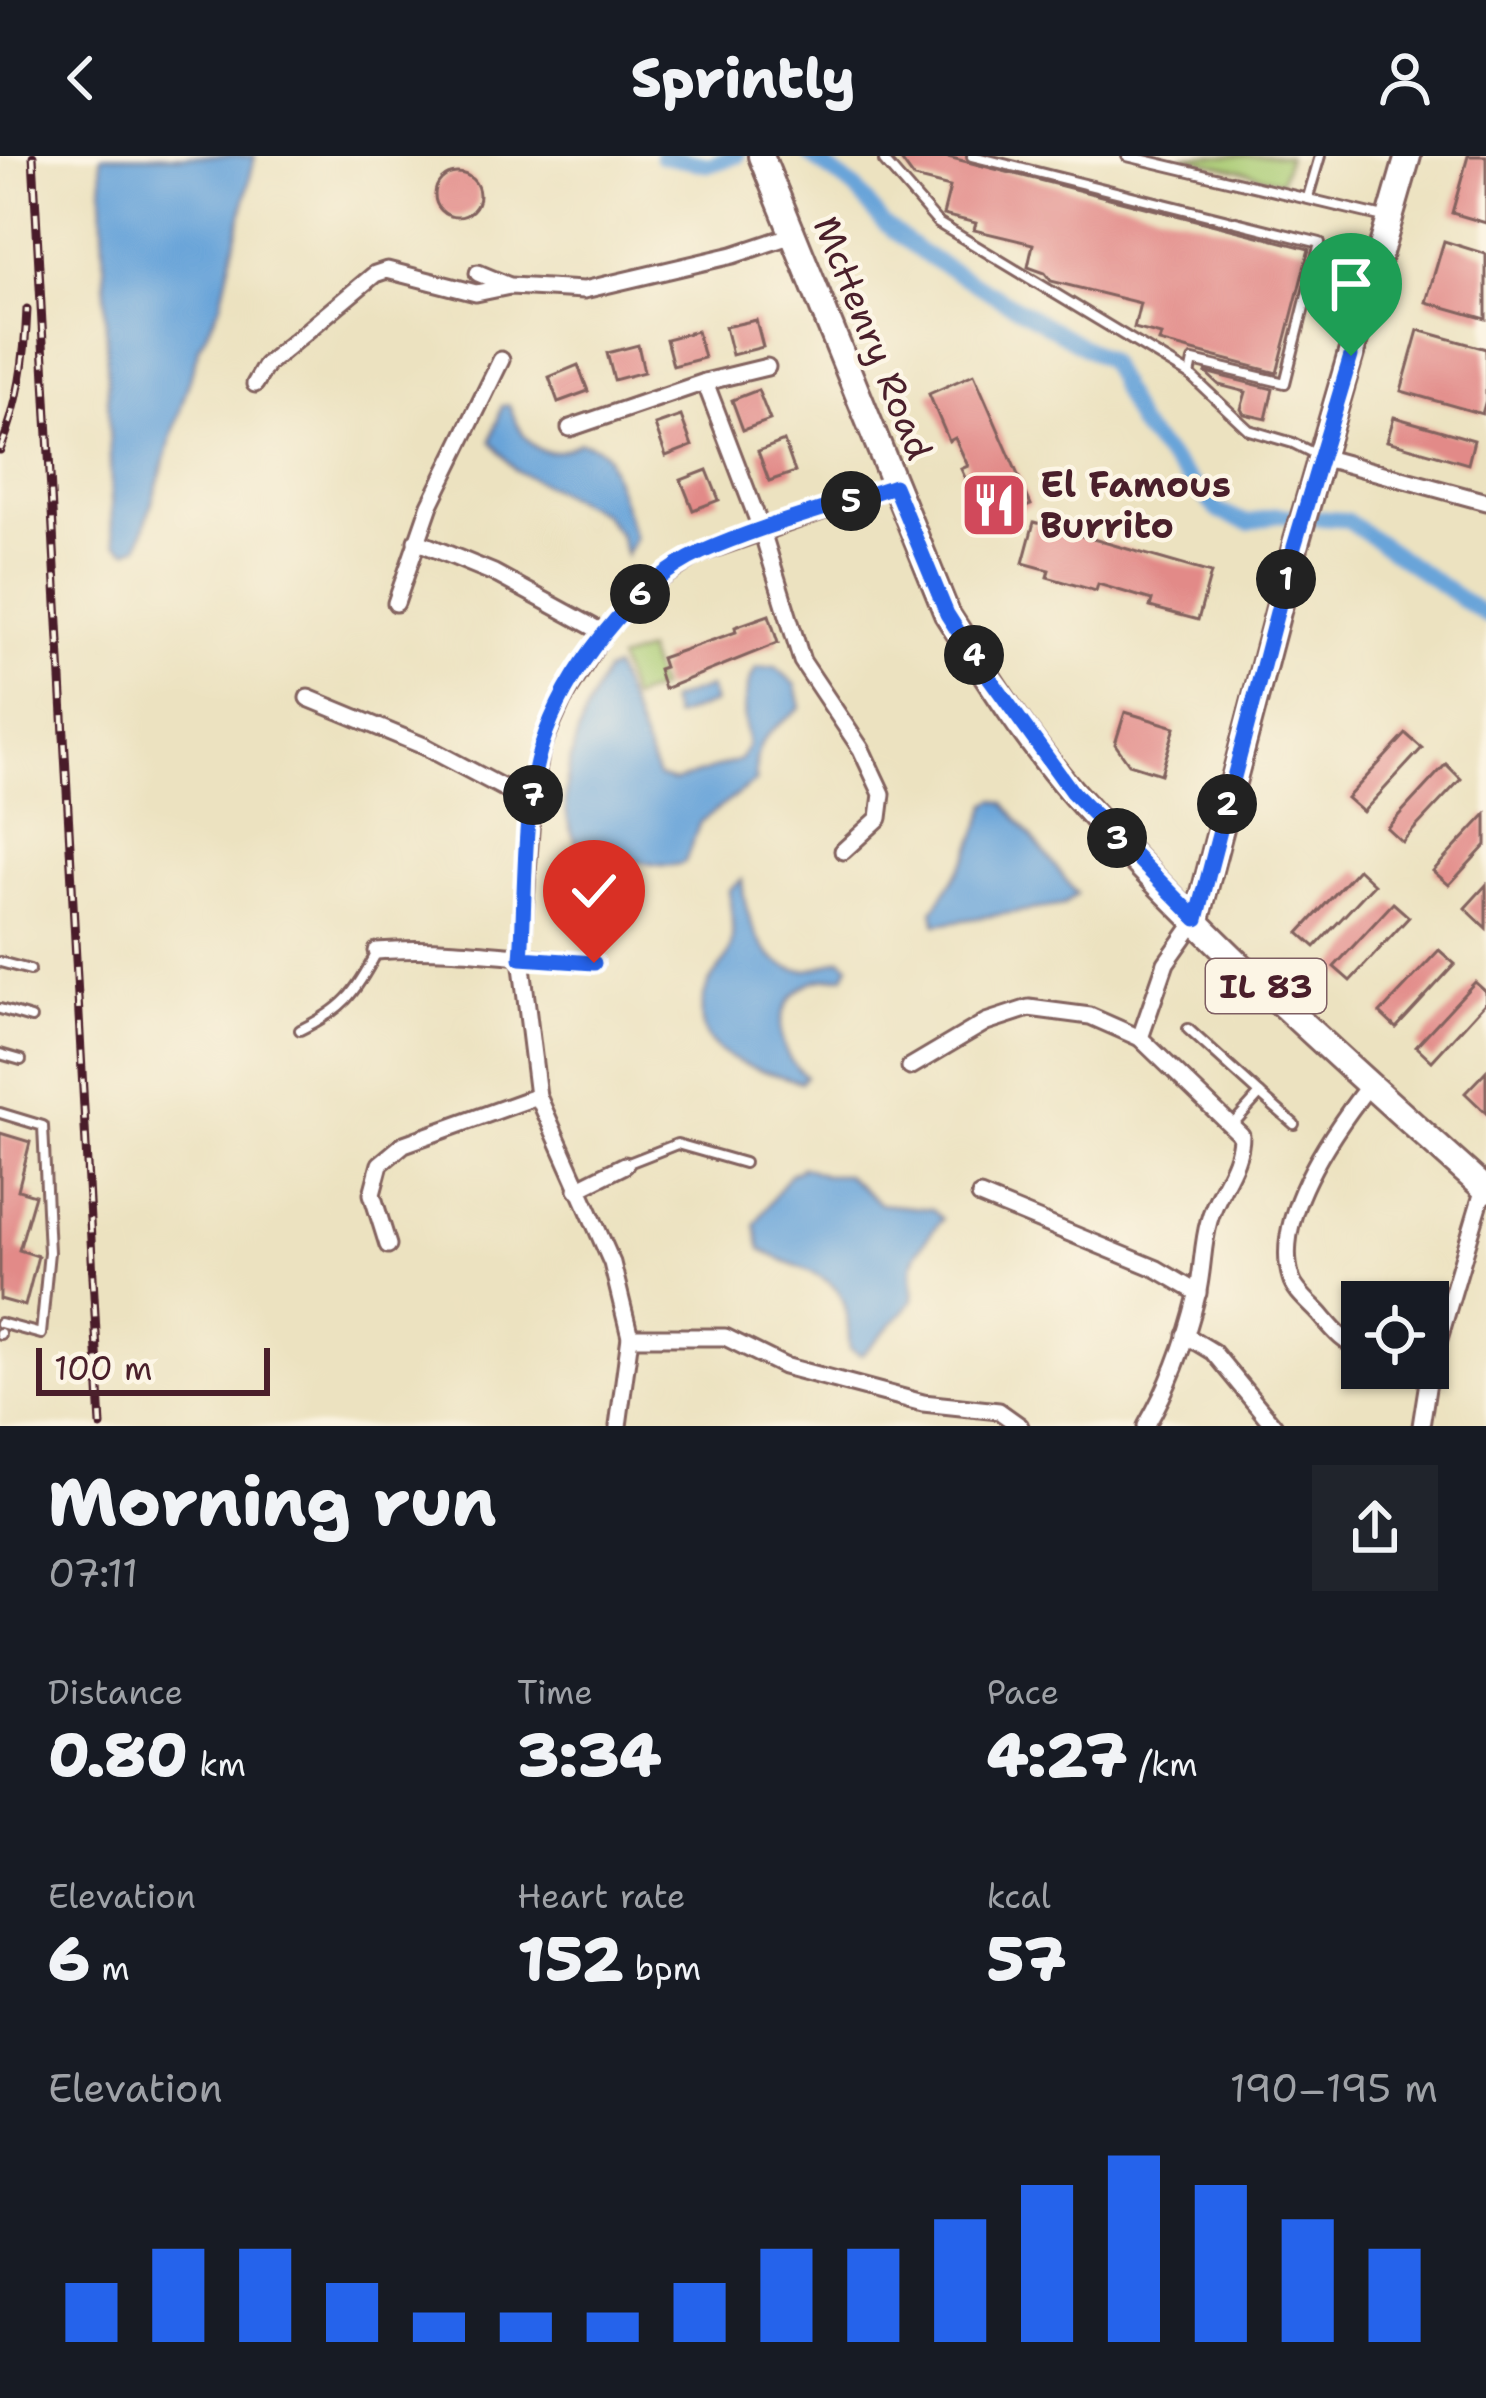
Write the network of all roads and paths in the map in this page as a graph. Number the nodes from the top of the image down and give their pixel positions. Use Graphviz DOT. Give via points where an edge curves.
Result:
graph roads {
  1 [pos="761,156"];
  2 [pos="886,156"];
  3 [pos="972,156"];
  4 [pos="1127,156"];
  5 [pos="1320,156"];
  6 [pos="1408,156"];
  7 [pos="1308,197"];
  8 [pos="1390,219"];
  9 [pos="793,235"];
  10 [pos="478,272"];
  11 [pos="510,286"];
  12 [pos="501,360"];
  13 [pos="767,367"];
  14 [pos="1190,375"];
  15 [pos="705,382"];
  16 [pos="255,384"];
  17 [pos="570,428"];
  18 [pos="1318,469"];
  19 [pos="894,486"];
  20 [pos="1484,496"];
  21 [pos="762,531"];
  22 [pos="416,542"];
  23 [pos="396,603"];
  24 [pos="604,632"];
  25 [pos="308,698"];
  26 [pos="532,803"];
  27 [pos="843,851"];
  28 [pos="1197,919"];
  29 [pos="377,951"];
  30 [pos="521,958"];
  31 [pos="0,962"];
  32 [pos="594,963"];
  33 [pos="30,970"];
  34 [pos="0,1009"];
  35 [pos="31,1018"];
  36 [pos="1188,1029"];
  37 [pos="300,1030"];
  38 [pos="1140,1038"];
  39 [pos="0,1054"];
  40 [pos="21,1060"];
  41 [pos="910,1067"];
  42 [pos="1370,1084"];
  43 [pos="1260,1094"];
  44 [pos="538,1096"];
  45 [pos="0,1113"];
  46 [pos="1294,1124"];
  47 [pos="1231,1126"];
  48 [pos="744,1162"];
  49 [pos="625,1165"];
  50 [pos="578,1189"];
  51 [pos="1485,1189"];
  52 [pos="980,1196"];
  53 [pos="388,1245"];
  54 [pos="1198,1293"];
  55 [pos="1449,1303"];
  56 [pos="1,1328"];
  57 [pos="1185,1335"];
  58 [pos="630,1337"];
  59 [pos="1341,1338"];
  60 [pos="1426,1389"];
  61 [pos="618,1426"];
  62 [pos="1020,1426"];
  63 [pos="1146,1426"];
  64 [pos="1274,1426"];
  65 [pos="1421,1426"];
  1 -- 9 [label="main road, McHenry Road"];
  2 -- 14 [label="lane" via="938,223"];
  3 -- 14 [label="lane" via="1320,243 1286,383 1193,361"];
  4 -- 7 [label="lane"];
  5 -- 7 [label="lane"];
  6 -- 8 [label="main road, IL 83"];
  7 -- 8 [label="lane"];
  8 -- 18 [label="main road, IL 83"];
  9 -- 11 [label="street" via="584,290"];
  9 -- 19 [label="main road, McHenry Road"];
  10 -- 11 [label="street"];
  11 -- 16 [label="street" via="476,293 387,270 375,274 266,365"];
  12 -- 22 [label="street"];
  13 -- 15 [label="street"];
  14 -- 18 [label="lane" via="1249,430 1293,442"];
  15 -- 17 [label="street"];
  15 -- 21 [label="street"];
  18 -- 20 [label="street"];
  18 -- 28 [label="main road, IL 83"];
  19 -- 21 [label="street"];
  19 -- 28 [label="main road, McHenry Road" via="947,614 973,655 1072,792"];
  21 -- 24 [label="street" via="698,554 646,588"];
  21 -- 27 [label="street" via="802,661 882,794 879,818"];
  22 -- 23 [label="street"];
  22 -- 24 [label="street"];
  24 -- 26 [label="street" via="541,748"];
  25 -- 26 [label="street"];
  26 -- 30 [label="street"];
  28 -- 38 [label="street" via="1166,964"];
  28 -- 42 [label="main road, McHenry Road / IL 83"];
  29 -- 30 [label="street" via="420,947"];
  29 -- 37 [label="lane" via="356,991"];
  30 -- 32 [label="street"];
  30 -- 44 [label="street"];
  31 -- 33 [label="lane"];
  34 -- 35 [label="lane"];
  36 -- 43 [label="lane"];
  38 -- 41 [label="street" via="1090,1016 1029,1008 986,1022"];
  38 -- 47 [label="street"];
  39 -- 40 [label="lane"];
  42 -- 51 [label="main road, McHenry Road / IL 83"];
  42 -- 59 [label="street" via="1324,1149 1287,1247 1291,1282"];
  43 -- 46 [label="lane"];
  43 -- 47 [label="lane"];
  44 -- 50 [label="street"];
  44 -- 53 [label="street" via="404,1144 380,1164 371,1194"];
  45 -- 56 [label="lane" via="43,1126 49,1252 41,1334"];
  47 -- 54 [label="street" via="1241,1136 1241,1156 1208,1224"];
  48 -- 49 [label="lane" via="677,1144"];
  49 -- 50 [label="street"];
  50 -- 58 [label="street" via="612,1263"];
  51 -- 55 [label="street"];
  52 -- 54 [label="street"];
  54 -- 57 [label="street"];
  57 -- 63 [label="street"];
  57 -- 64 [label="street" via="1213,1352"];
  58 -- 61 [label="street"];
  58 -- 62 [label="street" via="725,1337 784,1366 923,1403 999,1411"];
  60 -- 65 [label="street"];
}
